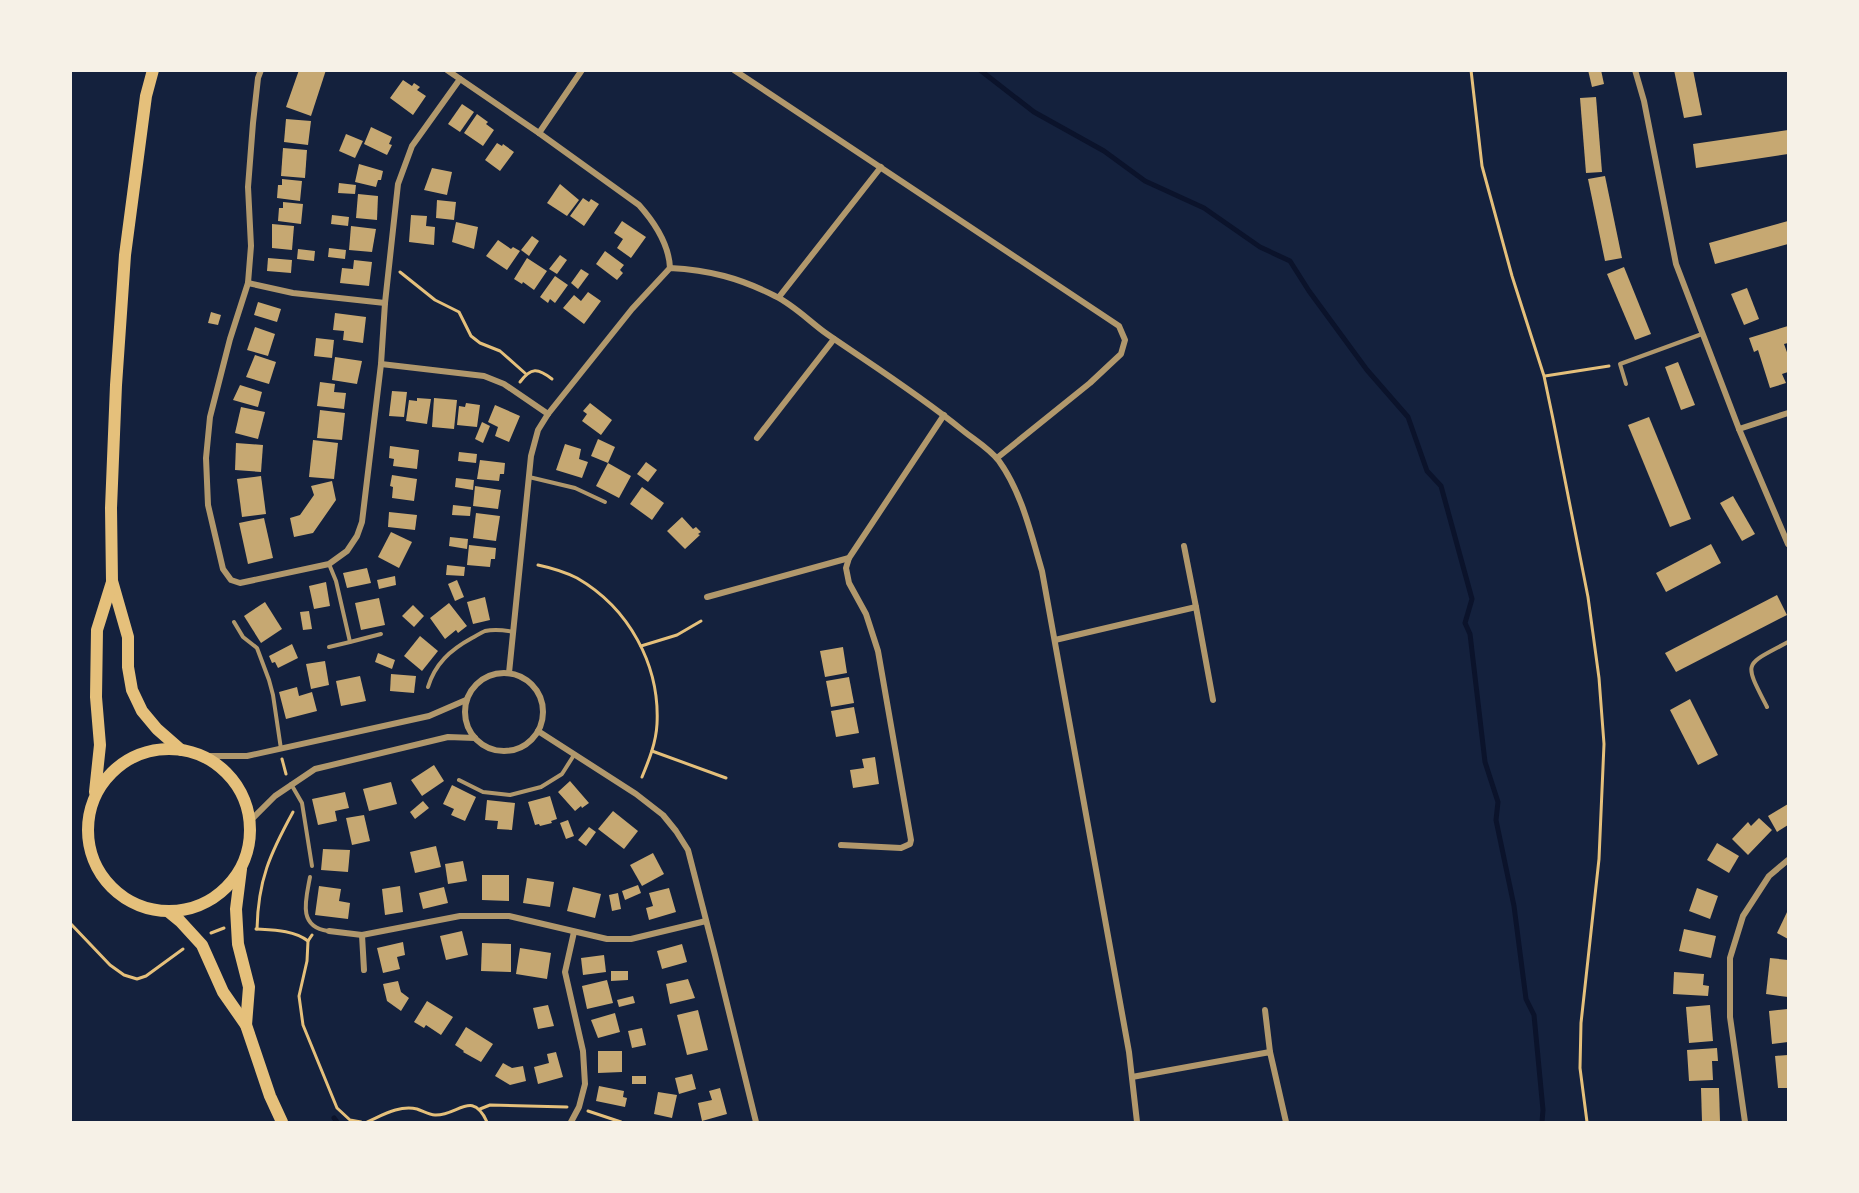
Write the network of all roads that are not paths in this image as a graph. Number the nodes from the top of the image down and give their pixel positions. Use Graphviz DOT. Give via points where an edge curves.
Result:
graph roads {
  1 [pos="153,70"];
  2 [pos="261,70"];
  3 [pos="447,70"];
  4 [pos="582,70"];
  5 [pos="734,70"];
  6 [pos="1635,70"];
  7 [pos="460,79"];
  8 [pos="539,133"];
  9 [pos="881,167"];
  10 [pos="670,268"];
  11 [pos="249,283"];
  12 [pos="779,297"];
  13 [pos="385,303"];
  14 [pos="1703,334"];
  15 [pos="834,339"];
  16 [pos="381,364"];
  17 [pos="1626,384"];
  18 [pos="1788,413"];
  19 [pos="548,414"];
  20 [pos="944,415"];
  21 [pos="1739,429"];
  22 [pos="757,438"];
  23 [pos="997,459"];
  24 [pos="529,477"];
  25 [pos="605,502"];
  26 [pos="1788,544"];
  27 [pos="1184,546"];
  28 [pos="849,558"];
  29 [pos="329,564"];
  30 [pos="112,581"];
  31 [pos="707,597"];
  32 [pos="1196,607"];
  33 [pos="234,622"];
  34 [pos="514,632"];
  35 [pos="381,634"];
  36 [pos="1055,640"];
  37 [pos="350,642"];
  38 [pos="1788,642"];
  39 [pos="329,647"];
  40 [pos="509,673"];
  41 [pos="428,687"];
  42 [pos="466,700"];
  43 [pos="1213,700"];
  44 [pos="1767,707"];
  45 [pos="538,731"];
  46 [pos="475,738"];
  47 [pos="281,749"];
  48 [pos="181,750"];
  49 [pos="574,755"];
  50 [pos="201,756"];
  51 [pos="459,780"];
  52 [pos="291,784"];
  53 [pos="94,800"];
  54 [pos="249,822"];
  55 [pos="841,845"];
  56 [pos="1788,860"];
  57 [pos="312,866"];
  58 [pos="241,867"];
  59 [pos="310,877"];
  60 [pos="169,912"];
  61 [pos="706,921"];
  62 [pos="329,931"];
  63 [pos="574,932"];
  64 [pos="362,935"];
  65 [pos="364,970"];
  66 [pos="1265,1010"];
  67 [pos="246,1025"];
  68 [pos="1270,1053"];
  69 [pos="1132,1077"];
  70 [pos="282,1122"];
  71 [pos="571,1122"];
  72 [pos="756,1122"];
  73 [pos="1137,1122"];
  74 [pos="1286,1122"];
  75 [pos="1745,1122"];
  1 -- 30 [label="highway" via="146,96 125,255 111,508"];
  2 -- 11 [label="street" via="248,187"];
  3 -- 7 [label="street"];
  4 -- 8 [label="street"];
  5 -- 9 [label="street"];
  6 -- 14 [label="street" via="1676,264"];
  7 -- 8 [label="street"];
  7 -- 13 [label="street" via="412,146 404,164 398,184"];
  8 -- 10 [label="street" via="639,206 660,233"];
  9 -- 12 [label="street"];
  9 -- 23 [label="street" via="1119,326 1125,340 1121,354 1090,383"];
  10 -- 12 [label="street" via="723,275"];
  10 -- 19 [label="street"];
  11 -- 13 [label="street" via="292,293"];
  11 -- 29 [label="street" via="210,417 206,458 208,505 223,569 231,580 240,582"];
  12 -- 15 [label="street"];
  13 -- 16 [label="street"];
  14 -- 17 [label="lane" via="1620,364"];
  14 -- 21 [label="street"];
  15 -- 20 [label="street"];
  15 -- 22 [label="street"];
  16 -- 19 [label="street" via="484,376 504,384"];
  16 -- 29 [label="street" via="362,522 347,551"];
  18 -- 21 [label="street"];
  19 -- 24 [label="street" via="538,430"];
  20 -- 23 [label="street"];
  20 -- 28 [label="street"];
  21 -- 26 [label="street"];
  23 -- 36 [label="street" via="1018,495 1042,571"];
  24 -- 25 [label="lane" via="575,488"];
  24 -- 34 [label="street"];
  27 -- 32 [label="street"];
  28 -- 31 [label="street"];
  28 -- 55 [label="street" via="849,583 866,614 878,651 911,840 901,848"];
  29 -- 37 [label="lane"];
  30 -- 48 [label="highway" via="128,637 132,690 142,711"];
  30 -- 53 [label="highway" via="96,630 100,745"];
  32 -- 36 [label="street"];
  32 -- 43 [label="street"];
  33 -- 47 [label="lane" via="243,637 257,648 269,680"];
  34 -- 40 [label="street"];
  34 -- 41 [label="lane" via="484,631 460,645 441,660"];
  35 -- 37 [label="lane"];
  36 -- 69 [label="street"];
  37 -- 39 [label="lane"];
  38 -- 44 [label="lane" via="1751,665 1750,672"];
  40 -- 42 [label="street" via="483,679"];
  40 -- 45 [label="street" via="527,680 539,694 543,713"];
  42 -- 46 [label="street" via="468,727"];
  42 -- 47 [label="street" via="429,716"];
  45 -- 46 [label="street" via="514,750 493,749"];
  45 -- 49 [label="street"];
  46 -- 52 [label="street" via="448,737 338,763 315,769"];
  47 -- 50 [label="street" via="247,756"];
  48 -- 50 [label="highway"];
  48 -- 53 [label="highway" via="138,755 104,781"];
  49 -- 51 [label="lane" via="562,774 541,787 510,795 483,792"];
  49 -- 61 [label="street" via="636,794 676,831 688,850"];
  50 -- 54 [label="highway" via="234,783"];
  52 -- 54 [label="street"];
  52 -- 57 [label="lane" via="302,803"];
  53 -- 60 [label="highway" via="88,822 89,844 108,885 147,909"];
  54 -- 58 [label="highway" via="250,837"];
  56 -- 75 [label="street" via="1769,876 1743,916 1730,958 1730,1017"];
  58 -- 60 [label="highway" via="228,886 211,900"];
  58 -- 67 [label="highway" via="236,909 238,944 249,987"];
  59 -- 62 [label="lane" via="306,916 316,928"];
  60 -- 67 [label="highway" via="202,945 223,992"];
  61 -- 63 [label="street" via="631,939"];
  61 -- 72 [label="street"];
  62 -- 64 [label="street"];
  63 -- 64 [label="street" via="509,916 460,916"];
  63 -- 71 [label="street" via="565,972 583,1051 585,1084"];
  64 -- 65 [label="street"];
  66 -- 68 [label="street"];
  67 -- 70 [label="highway"];
  68 -- 69 [label="street"];
  68 -- 74 [label="street"];
  69 -- 73 [label="street"];
}
